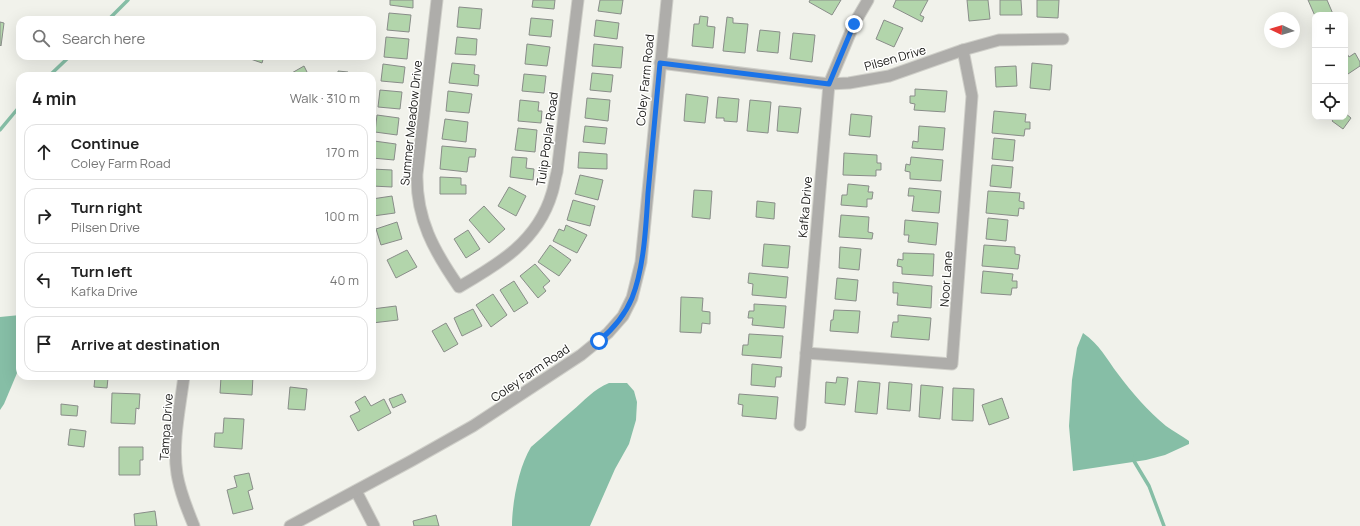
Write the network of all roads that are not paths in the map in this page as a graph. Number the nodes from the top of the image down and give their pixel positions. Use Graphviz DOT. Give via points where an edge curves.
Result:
graph roads {
  1 [pos="437,0"];
  2 [pos="578,0"];
  3 [pos="667,0"];
  4 [pos="868,0"];
  5 [pos="1063,39"];
  6 [pos="963,50"];
  7 [pos="660,63"];
  8 [pos="829,84"];
  9 [pos="459,287"];
  10 [pos="806,353"];
  11 [pos="183,380"];
  12 [pos="800,425"];
  13 [pos="356,491"];
  14 [pos="194,526"];
  15 [pos="290,526"];
  16 [pos="374,526"];
  1 -- 9 [label="street, Summer Meadow Drive" via="416,191 427,232 442,262"];
  2 -- 9 [label="street, Tulip Poplar Road" via="557,172 547,208 533,231 515,251"];
  3 -- 7 [label="street, Coley Farm Road"];
  4 -- 8 [label="street, Kafka Drive" via="854,24"];
  5 -- 6 [label="street, Pilsen Drive" via="999,40"];
  6 -- 8 [label="street, Pilsen Drive" via="889,76"];
  6 -- 10 [label="street, Noor Lane" via="972,96 952,364"];
  7 -- 8 [label="street, Pilsen Drive"];
  7 -- 13 [label="street, Coley Farm Road" via="641,262 634,294 623,316 608,333 572,362 522,395 473,426"];
  8 -- 10 [label="street, Kafka Drive"];
  10 -- 12 [label="street, Kafka Drive"];
  11 -- 14 [label="street, Tampa Drive" via="175,454 180,488"];
  13 -- 15 [label="street, Coley Farm Road"];
  13 -- 16 [label="street"];
}
